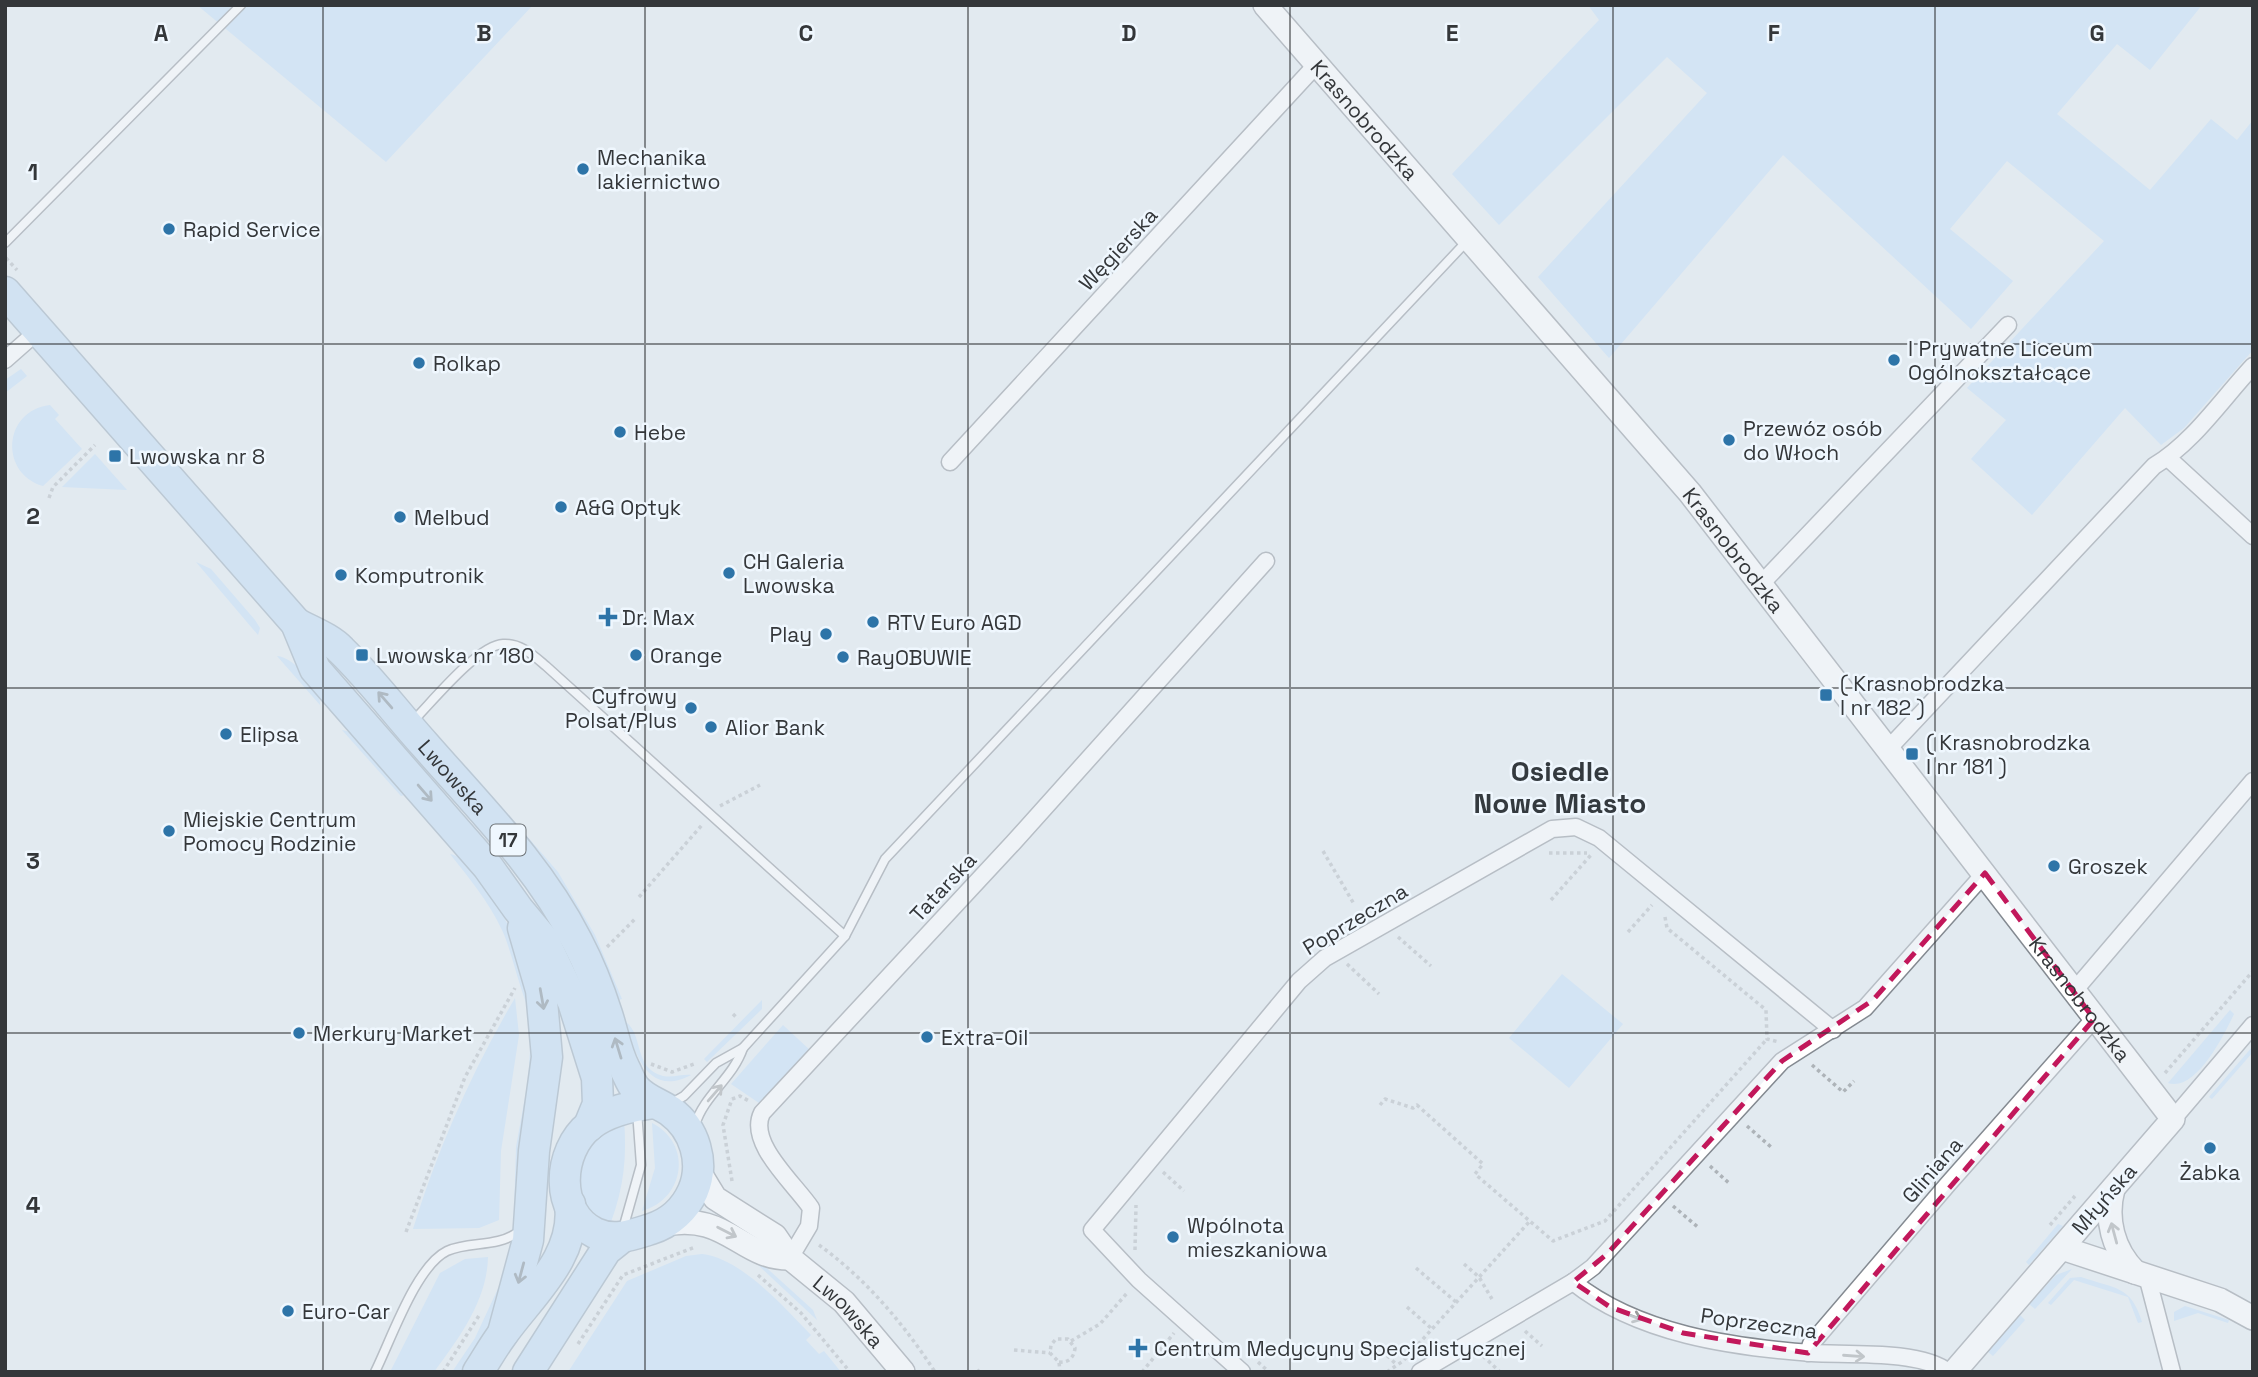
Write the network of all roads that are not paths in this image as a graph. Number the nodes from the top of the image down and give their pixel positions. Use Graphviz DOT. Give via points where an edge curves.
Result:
graph roads {
  1 [pos="241,5"];
  2 [pos="1265,5"];
  3 [pos="1317,64"];
  4 [pos="1470,238"];
  5 [pos="5,243"];
  6 [pos="5,292"];
  7 [pos="2008,325"];
  8 [pos="40,331"];
  9 [pos="5,360"];
  10 [pos="2253,366"];
  11 [pos="2168,458"];
  12 [pos="950,462"];
  13 [pos="2253,536"];
  14 [pos="1266,561"];
  15 [pos="1761,584"];
  16 [pos="296,623"];
  17 [pos="408,726"];
  18 [pos="1889,748"];
  19 [pos="2253,781"];
  20 [pos="1985,873"];
  21 [pos="518,909"];
  22 [pos="845,936"];
  23 [pos="2074,991"];
  24 [pos="2094,1019"];
  25 [pos="2253,1026"];
  26 [pos="1833,1030"];
  27 [pos="743,1048"];
  28 [pos="646,1101"];
  29 [pos="2173,1119"];
  30 [pos="589,1126"];
  31 [pos="693,1139"];
  32 [pos="698,1170"];
  33 [pos="2113,1189"];
  34 [pos="570,1204"];
  35 [pos="530,1222"];
  36 [pos="661,1225"];
  37 [pos="621,1238"];
  38 [pos="2062,1248"];
  39 [pos="790,1258"];
  40 [pos="2141,1274"];
  41 [pos="1573,1282"];
  42 [pos="2253,1318"];
  43 [pos="503,1333"];
  44 [pos="1808,1353"];
  45 [pos="1443,1366"];
  46 [pos="375,1372"];
  47 [pos="478,1372"];
  48 [pos="528,1372"];
  49 [pos="903,1372"];
  50 [pos="1242,1372"];
  51 [pos="1420,1372"];
  52 [pos="1948,1372"];
  53 [pos="1954,1372"];
  54 [pos="2172,1372"];
  1 -- 5 [label="lane"];
  2 -- 3 [label="street, Krasnobrodzka"];
  3 -- 4 [label="street, Krasnobrodzka"];
  3 -- 12 [label="street, Węgierska"];
  4 -- 15 [label="street, Krasnobrodzka" via="1690,493"];
  4 -- 22 [label="lane" via="885,859"];
  6 -- 8 [label="highway, 17"];
  7 -- 15 [label="street"];
  8 -- 9 [label="street"];
  8 -- 16 [label="highway, Lwowska / 17"];
  10 -- 11 [label="street"];
  11 -- 13 [label="street"];
  11 -- 18 [label="street" via="2154,466"];
  14 -- 39 [label="street, Tatarska" via="762,1113 757,1128 762,1143 811,1208 809,1226"];
  15 -- 18 [label="street, Krasnobrodzka"];
  17 -- 16 [label="highway, Lwowska / 17, one-way" via="340,648"];
  16 -- 21 [label="highway, Lwowska / 17, one-way" via="315,669 488,867"];
  17 -- 22 [label="lane" via="486,649 503,644 521,647"];
  28 -- 17 [label="highway, Lwowska / 17, one-way" via="623,1065 589,966 552,897 503,833"];
  18 -- 20 [label="street, Krasnobrodzka"];
  19 -- 23 [label="street"];
  20 -- 23 [label="street, Krasnobrodzka"];
  20 -- 26 [label="street" via="1873,1000"];
  21 -- 30 [label="highway, Lwowska / 17" via="543,939 580,1024 599,1091"];
  21 -- 35 [label="highway, one-way" via="541,990 547,1033"];
  22 -- 27 [label="lane"];
  23 -- 24 [label="street, Krasnobrodzka"];
  24 -- 29 [label="street, Krasnobrodzka"];
  24 -- 44 [label="street, Gliniana" via="1939,1194"];
  25 -- 29 [label="street, Młyńska"];
  26 -- 41 [label="street" via="1795,1050 1774,1069 1607,1254"];
  26 -- 50 [label="street, Poprzeczna" via="1599,838 1576,827 1552,829 1325,958 1304,976 1092,1230 1134,1285"];
  27 -- 28 [label="lane" via="716,1063 684,1096"];
  31 -- 27 [label="lane, one-way" via="698,1114 734,1070"];
  28 -- 30 [label="highway, 17"];
  28 -- 31 [label="highway, 17" via="679,1119"];
  28 -- 37 [label="lane" via="641,1165"];
  29 -- 33 [label="street, Młyńska"];
  30 -- 34 [label="highway, 17" via="566,1162"];
  31 -- 32 [label="highway"];
  32 -- 36 [label="highway" via="689,1199"];
  32 -- 39 [label="street, Lwowska" via="715,1198 775,1236"];
  33 -- 38 [label="street, Młyńska"];
  40 -- 33 [label="street, one-way" via="2122,1258 2113,1233 2109,1214"];
  34 -- 37 [label="highway" via="589,1229"];
  34 -- 43 [label="highway, 17" via="572,1219 565,1245 530,1304"];
  35 -- 43 [label="highway, one-way" via="523,1266"];
  35 -- 46 [label="lane" via="502,1240 449,1250 428,1267"];
  36 -- 37 [label="highway"];
  36 -- 39 [label="street, Lwowska, one-way" via="708,1224 764,1254"];
  37 -- 48 [label="highway" via="606,1250"];
  38 -- 40 [label="street"];
  38 -- 53 [label="street, Młyńska"];
  39 -- 49 [label="street, Lwowska" via="844,1302"];
  40 -- 42 [label="street" via="2220,1300"];
  40 -- 54 [label="street"];
  41 -- 44 [label="street, Poprzeczna, one-way" via="1610,1307 1683,1333"];
  41 -- 45 [label="street"];
  43 -- 47 [label="highway, 17"];
  44 -- 52 [label="street, Poprzeczna, one-way" via="1927,1360"];
  45 -- 51 [label="street"];
}
